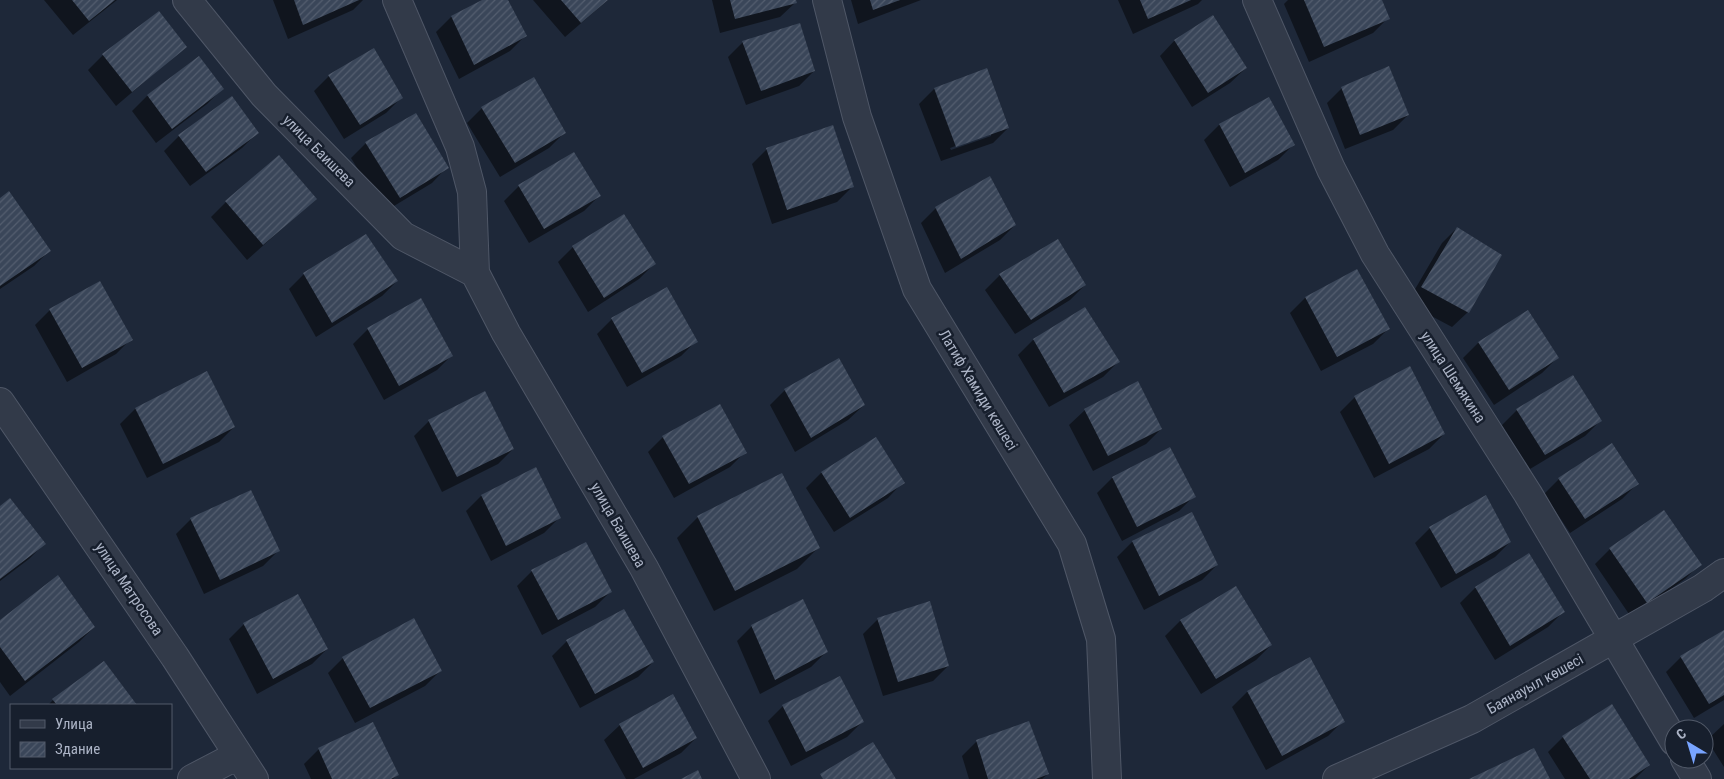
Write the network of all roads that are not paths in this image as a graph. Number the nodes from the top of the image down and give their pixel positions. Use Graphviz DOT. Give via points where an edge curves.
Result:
graph roads {
  1 [pos="187,0"];
  2 [pos="397,0"];
  3 [pos="827,0"];
  4 [pos="1257,0"];
  5 [pos="474,273"];
  6 [pos="0,402"];
  7 [pos="1724,573"];
  8 [pos="1613,640"];
  9 [pos="1664,724"];
  10 [pos="238,755"];
  11 [pos="192,779"];
  12 [pos="254,779"];
  13 [pos="756,779"];
  14 [pos="1107,779"];
  15 [pos="1337,779"];
  1 -- 5 [label="street, улица Баишева" via="264,95 404,236"];
  2 -- 5 [label="street, улица Баишева" via="460,147 472,192"];
  3 -- 14 [label="street, Латиф Хамиди көшесі" via="857,117 917,288 1072,544 1101,639"];
  4 -- 8 [label="street, улица Шемякина" via="1331,169 1375,254 1528,494"];
  5 -- 13 [label="street, улица Баишева" via="644,568"];
  6 -- 10 [label="street, улица Матросова"];
  7 -- 8 [label="street, Баянауыл көшесі"];
  8 -- 9 [label="street, улица Шемякина"];
  8 -- 15 [label="street, Баянауыл көшесі" via="1472,719"];
  10 -- 11 [label="street"];
  10 -- 12 [label="street, улица Матросова"];
}
